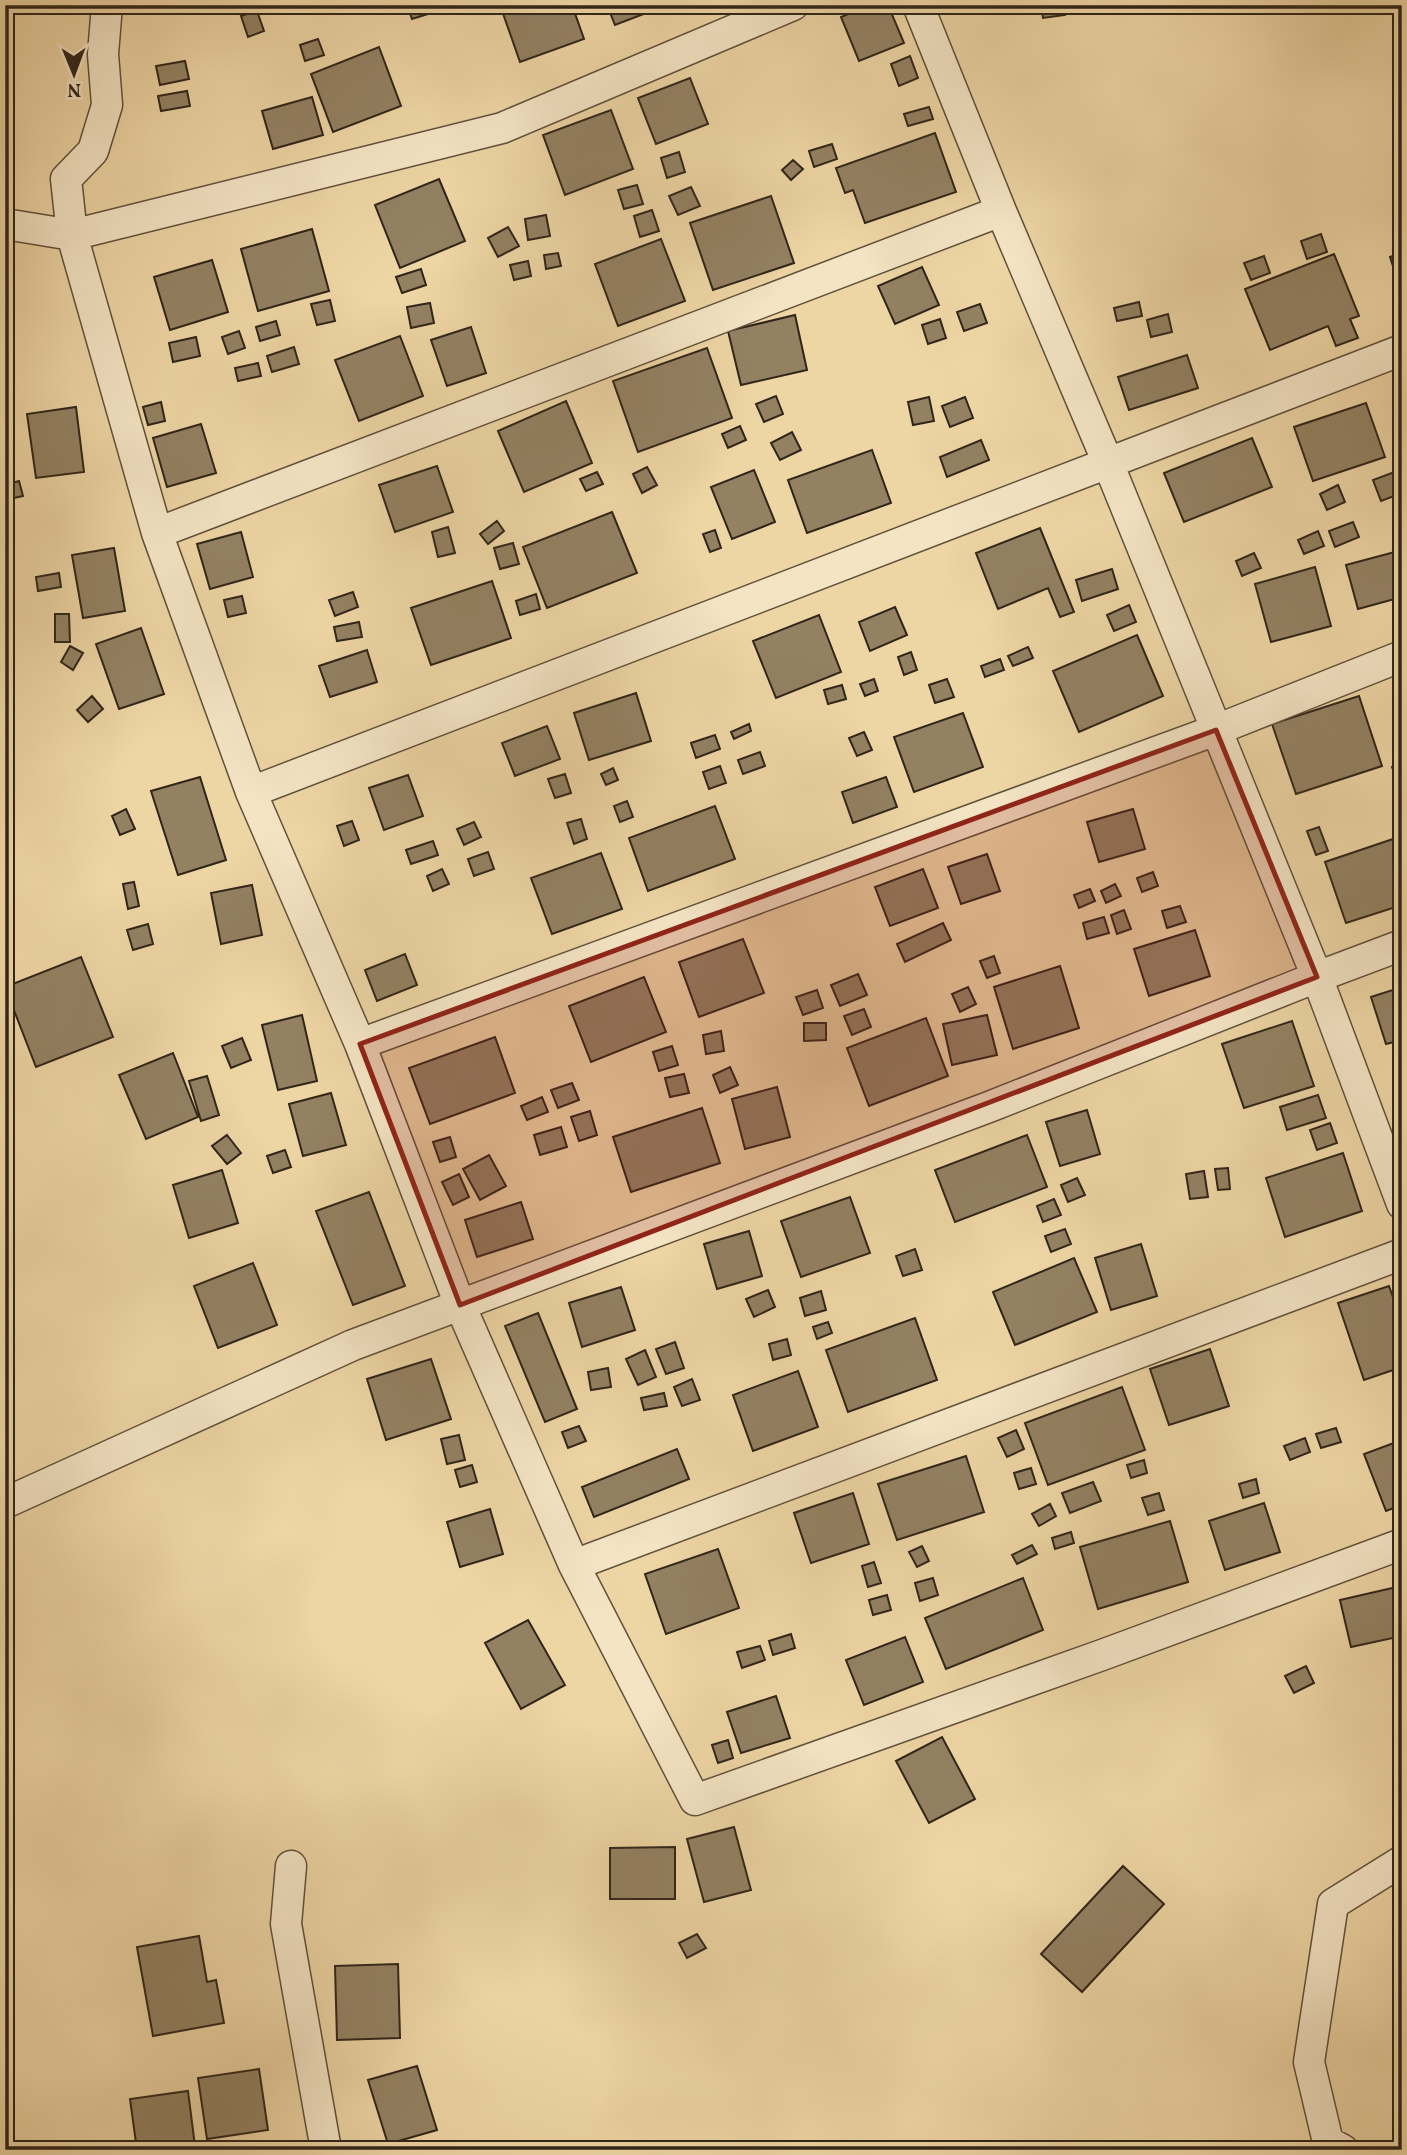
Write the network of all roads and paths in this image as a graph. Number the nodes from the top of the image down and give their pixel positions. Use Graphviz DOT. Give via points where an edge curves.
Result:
graph roads {
  1 [pos="107,5"];
  2 [pos="793,5"];
  3 [pos="918,5"];
  4 [pos="1001,211"];
  5 [pos="5,224"];
  6 [pos="72,235"];
  7 [pos="1402,351"];
  8 [pos="1108,463"];
  9 [pos="157,533"];
  10 [pos="1402,656"];
  11 [pos="1216,730"];
  12 [pos="251,792"];
  13 [pos="1402,945"];
  14 [pos="1317,977"];
  15 [pos="360,1044"];
  16 [pos="1402,1204"];
  17 [pos="1402,1254"];
  18 [pos="460,1305"];
  19 [pos="5,1503"];
  20 [pos="1402,1544"];
  21 [pos="574,1564"];
  22 [pos="1402,1861"];
  23 [pos="291,1866"];
  24 [pos="326,2150"];
  25 [pos="1343,2150"];
  1 -- 6 [label="street" via="103,54 107,105 93,151 66,179"];
  2 -- 6 [label="street" via="502,128"];
  3 -- 4 [label="street"];
  4 -- 8 [label="street"];
  4 -- 9 [label="street"];
  5 -- 6 [label="street"];
  6 -- 9 [label="street"];
  7 -- 8 [label="street"];
  8 -- 11 [label="street"];
  8 -- 12 [label="street"];
  9 -- 12 [label="street"];
  10 -- 11 [label="street"];
  11 -- 14 [label="street"];
  11 -- 15 [label="street"];
  12 -- 15 [label="street"];
  13 -- 14 [label="street"];
  14 -- 16 [label="street"];
  14 -- 18 [label="street" via="989,1107"];
  15 -- 18 [label="street"];
  17 -- 21 [label="street"];
  18 -- 19 [label="street" via="352,1345"];
  18 -- 21 [label="street"];
  20 -- 21 [label="street" via="695,1800"];
  22 -- 25 [label="street" via="1333,1904 1309,2062 1328,2141"];
  23 -- 24 [label="street" via="286,1924"];
}
